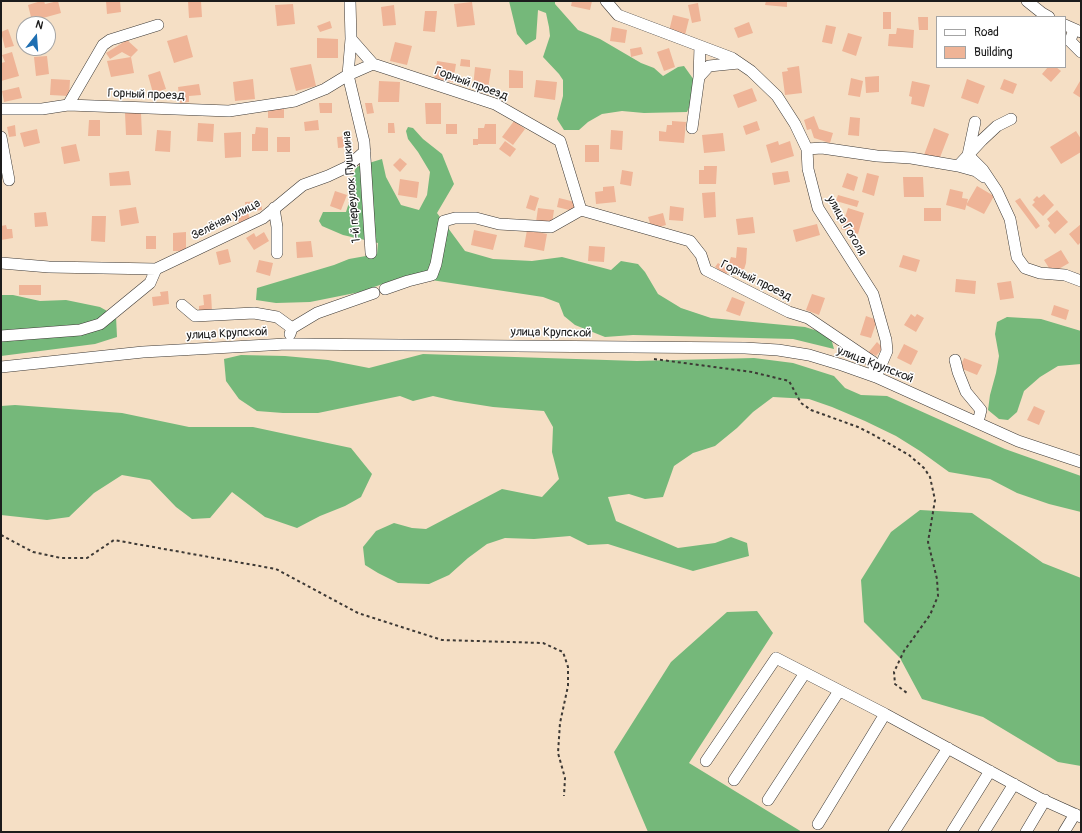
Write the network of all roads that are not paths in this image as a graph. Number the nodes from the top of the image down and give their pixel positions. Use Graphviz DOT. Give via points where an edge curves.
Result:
graph roads {
  1 [pos="350,1"];
  2 [pos="606,1"];
  3 [pos="1027,1"];
  4 [pos="1047,16"];
  5 [pos="158,25"];
  6 [pos="1073,29"];
  7 [pos="351,39"];
  8 [pos="700,46"];
  9 [pos="1081,52"];
  10 [pos="740,63"];
  11 [pos="373,64"];
  12 [pos="348,75"];
  13 [pos="699,77"];
  14 [pos="68,104"];
  15 [pos="1,109"];
  16 [pos="1011,119"];
  17 [pos="975,122"];
  18 [pos="692,128"];
  19 [pos="1,137"];
  20 [pos="807,149"];
  21 [pos="364,151"];
  22 [pos="968,155"];
  23 [pos="958,166"];
  24 [pos="9,180"];
  25 [pos="992,182"];
  26 [pos="274,208"];
  27 [pos="581,210"];
  28 [pos="277,253"];
  29 [pos="371,253"];
  30 [pos="1,263"];
  31 [pos="156,269"];
  32 [pos="1081,281"];
  33 [pos="385,289"];
  34 [pos="374,293"];
  35 [pos="182,305"];
  36 [pos="292,328"];
  37 [pos="1,336"];
  38 [pos="286,344"];
  39 [pos="955,360"];
  40 [pos="1,367"];
  41 [pos="876,377"];
  42 [pos="978,422"];
  43 [pos="1081,462"];
  44 [pos="806,674"];
  45 [pos="839,691"];
  46 [pos="885,714"];
  47 [pos="948,748"];
  48 [pos="706,761"];
  49 [pos="990,771"];
  50 [pos="734,780"];
  51 [pos="1014,784"];
  52 [pos="768,800"];
  53 [pos="1045,800"];
  54 [pos="1078,815"];
  55 [pos="818,824"];
  56 [pos="894,832"];
  57 [pos="952,832"];
  58 [pos="984,832"];
  59 [pos="1026,832"];
  60 [pos="1064,832"];
  1 -- 7 [label="street, 1-й переулок Пушкина"];
  2 -- 8 [label="street, улица Гоголя" via="618,15"];
  3 -- 4 [label="street"];
  5 -- 14 [label="street" via="110,40 103,45"];
  6 -- 9 [label="street" via="1070,41"];
  7 -- 11 [label="street"];
  7 -- 12 [label="street, 1-й переулок Пушкина"];
  8 -- 10 [label="street, улица Гоголя"];
  8 -- 13 [label="street"];
  10 -- 13 [label="street" via="709,66"];
  10 -- 20 [label="street, улица Гоголя" via="778,96"];
  11 -- 12 [label="street, Горный проезд"];
  11 -- 27 [label="street, Горный проезд" via="495,104 560,141"];
  12 -- 14 [label="street, Горный проезд" via="325,89 295,101 229,111"];
  12 -- 21 [label="street, 1-й переулок Пушкина"];
  13 -- 18 [label="street"];
  14 -- 15 [label="street, Горный проезд" via="42,109"];
  16 -- 22 [label="street" via="997,126"];
  17 -- 22 [label="street"];
  19 -- 24 [label="street"];
  20 -- 23 [label="street" via="822,148 911,158"];
  20 -- 41 [label="street, улица Гоголя" via="808,170 818,208 873,294 878,310 888,351"];
  21 -- 26 [label="street, Зелёная улица" via="347,167 303,186"];
  21 -- 29 [label="street, 1-й переулок Пушкина"];
  22 -- 23 [label="street"];
  22 -- 25 [label="street"];
  23 -- 25 [label="street" via="976,171"];
  25 -- 32 [label="street" via="1010,219 1016,257 1025,268 1040,273 1065,275"];
  26 -- 28 [label="street"];
  26 -- 31 [label="street, Зелёная улица" via="263,218"];
  27 -- 33 [label="street" via="551,227 499,224 476,218 444,221 432,274"];
  27 -- 41 [label="street, Горный проезд" via="690,241 701,255 706,270 789,312 808,318 873,362"];
  30 -- 31 [label="street, Зелёная улица"];
  31 -- 37 [label="street" via="150,283 100,324 80,330"];
  34 -- 36 [label="street" via="317,313"];
  35 -- 36 [label="street" via="195,316 254,313 277,317"];
  36 -- 38 [label="street"];
  38 -- 40 [label="street, улица Крупской" via="143,352"];
  38 -- 41 [label="street, улица Крупской" via="746,348 809,354"];
  39 -- 42 [label="street" via="966,392 981,410"];
  41 -- 42 [label="street, улица Крупской"];
  42 -- 43 [label="street, улица Крупской" via="1018,441"];
  44 -- 45 [label="street"];
  44 -- 48 [label="street" via="776,658"];
  44 -- 50 [label="street"];
  45 -- 46 [label="street"];
  45 -- 52 [label="street"];
  46 -- 47 [label="street"];
  46 -- 55 [label="street"];
  47 -- 49 [label="street"];
  47 -- 56 [label="street"];
  49 -- 51 [label="street"];
  49 -- 57 [label="street"];
  51 -- 53 [label="street"];
  51 -- 58 [label="street"];
  53 -- 54 [label="street"];
  53 -- 59 [label="street"];
  54 -- 60 [label="street"];
}
